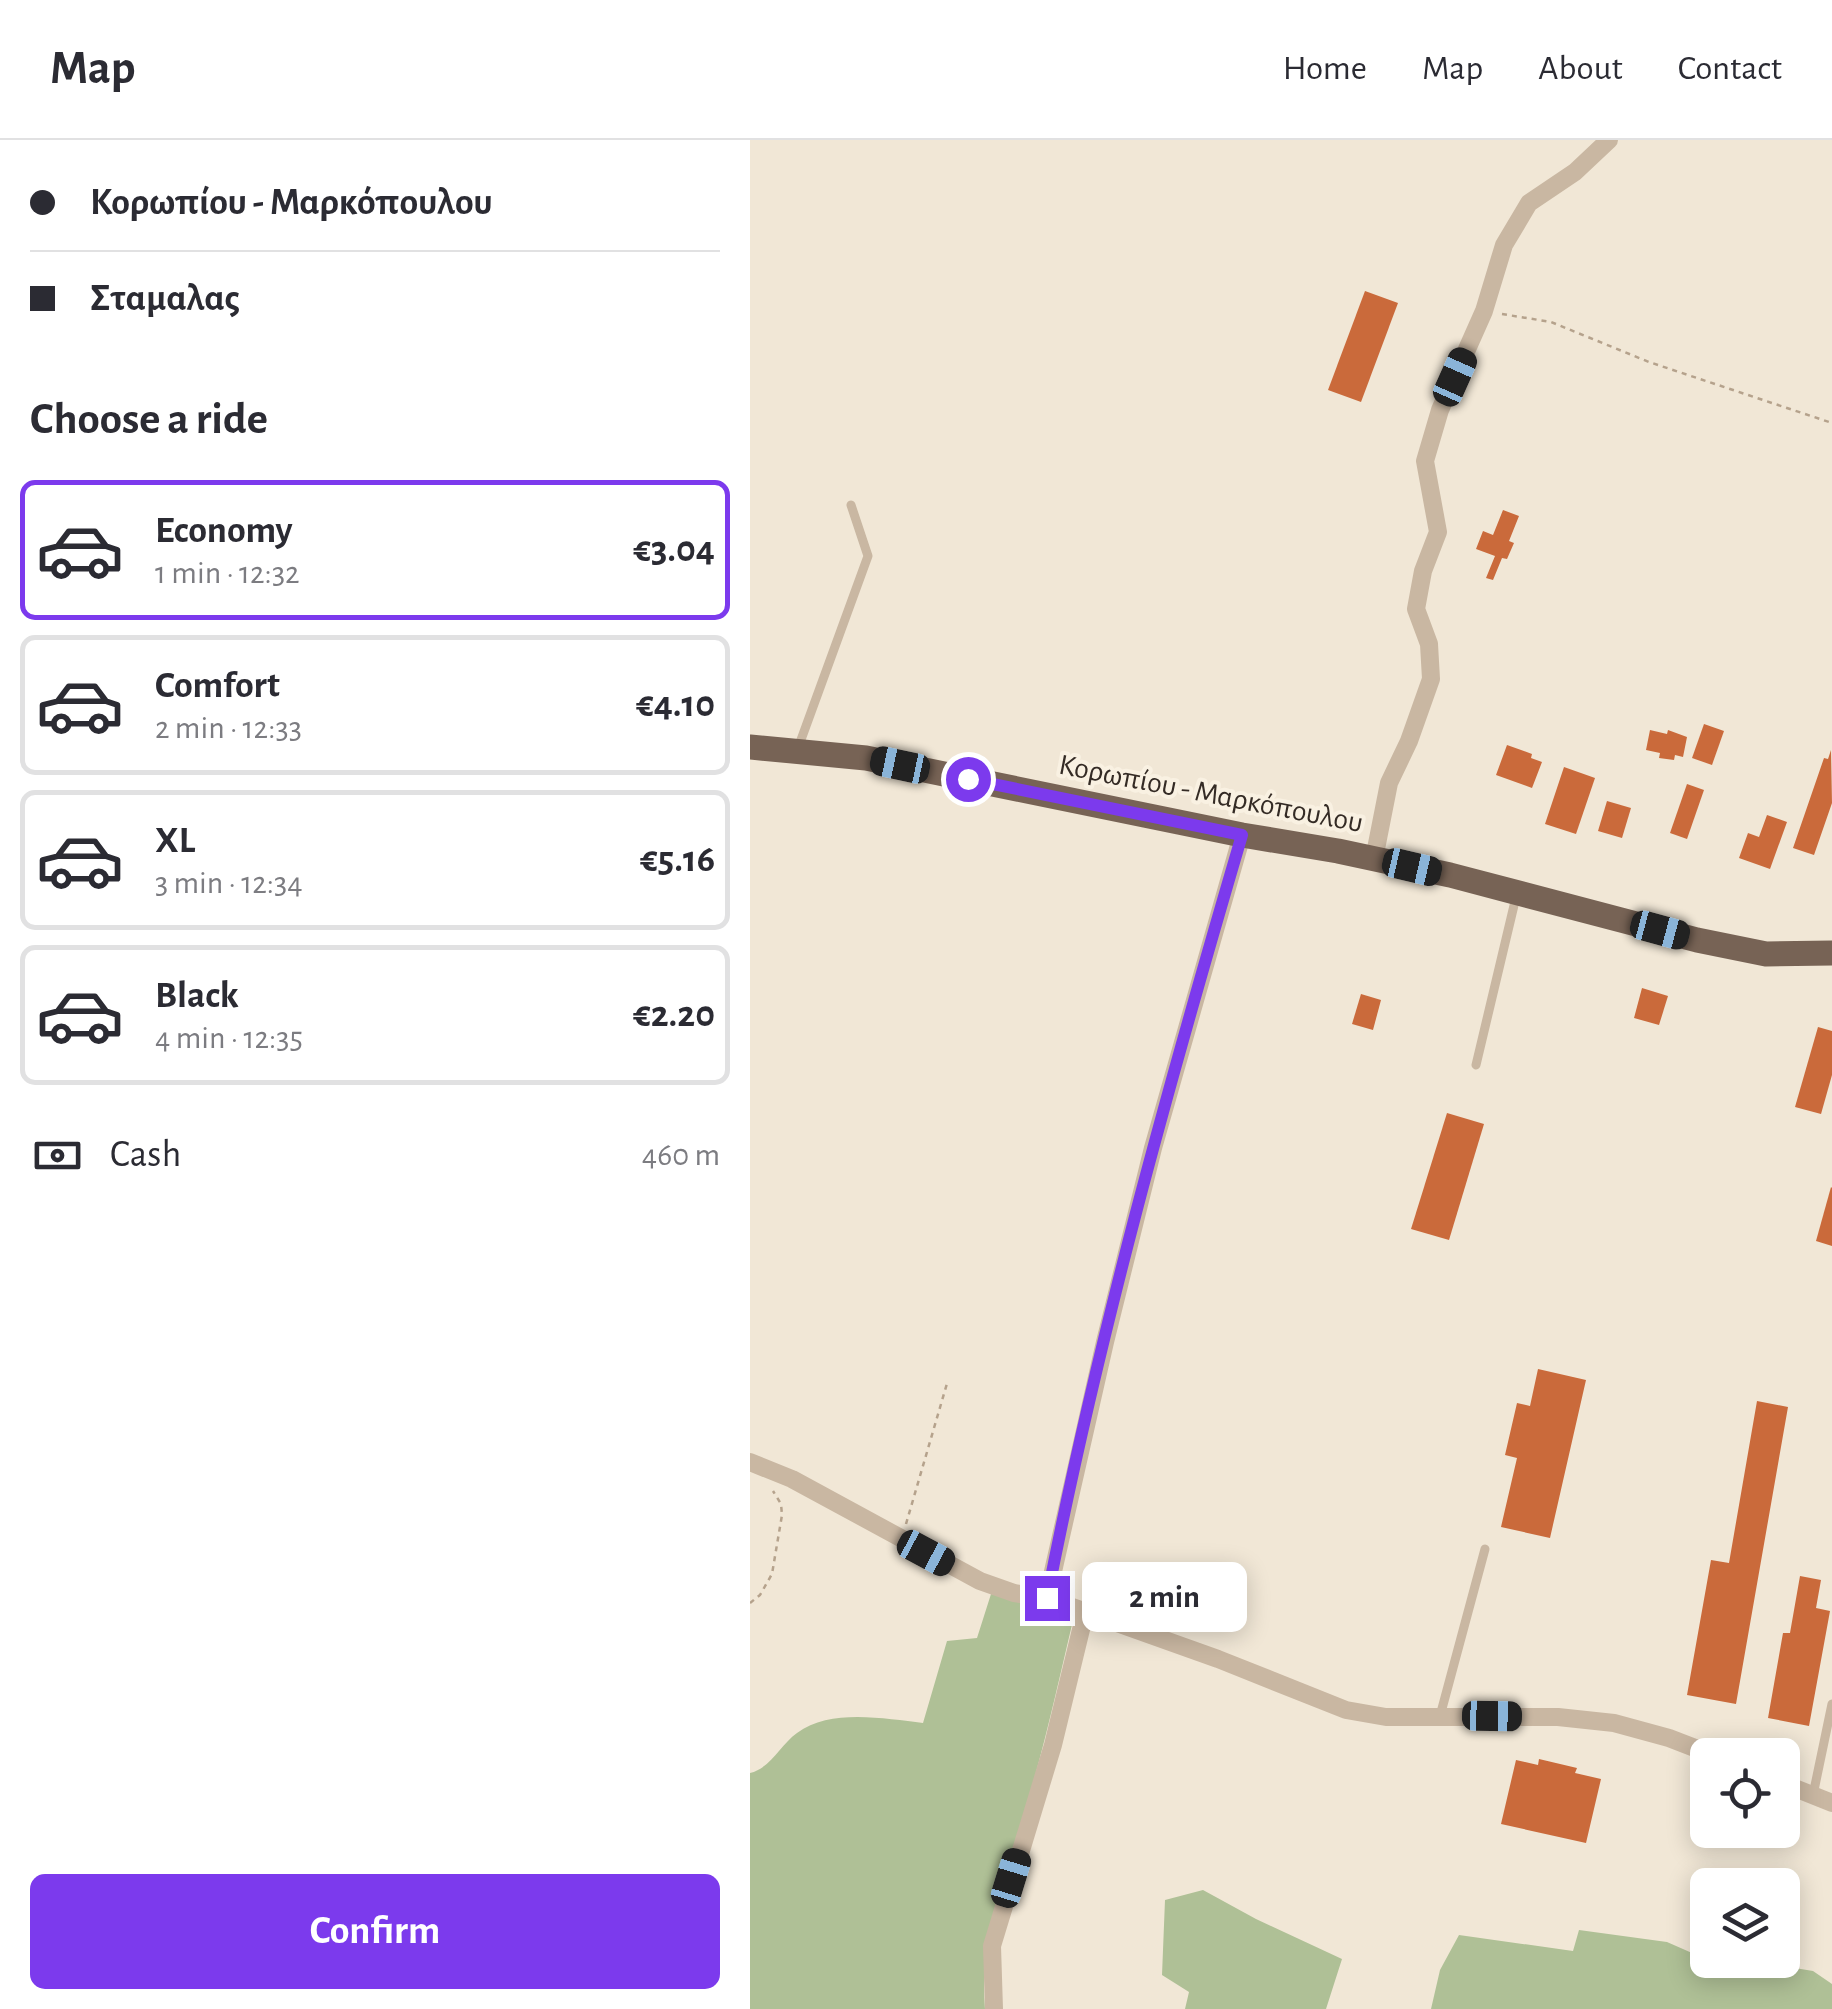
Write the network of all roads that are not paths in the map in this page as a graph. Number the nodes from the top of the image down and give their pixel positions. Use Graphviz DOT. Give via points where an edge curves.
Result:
graph roads {
  1 [pos="1609,140"];
  2 [pos="851,505"];
  3 [pos="750,747"];
  4 [pos="798,750"];
  5 [pos="1242,835"];
  6 [pos="1374,858"];
  7 [pos="1516,892"];
  8 [pos="1832,953"];
  9 [pos="1476,1064"];
  10 [pos="759,1465"];
  11 [pos="1485,1549"];
  12 [pos="1047,1598"];
  13 [pos="1085,1613"];
  14 [pos="1832,1704"];
  15 [pos="1440,1716"];
  16 [pos="1690,1746"];
  17 [pos="1800,1791"];
  18 [pos="1813,1796"];
  19 [pos="1832,1803"];
  20 [pos="994,2009"];
  1 -- 6 [label="street" via="1529,203 1504,245 1484,311 1440,410 1425,461 1438,532 1416,608 1432,679 1390,782"];
  2 -- 4 [label="lane" via="868,556"];
  3 -- 4 [label="main road, Κορωπίου - Μαρκόπουλου"];
  4 -- 5 [label="main road, Κορωπίου - Μαρκόπουλου"];
  5 -- 6 [label="main road, Κορωπίου - Μαρκόπουλου"];
  5 -- 12 [label="street" via="1153,1148"];
  6 -- 7 [label="main road, Κορωπίου - Μαρκόπουλου"];
  7 -- 8 [label="main road, Κορωπίου - Μαρκόπουλου" via="1766,954"];
  7 -- 9 [label="lane"];
  10 -- 12 [label="street" via="980,1581"];
  11 -- 15 [label="lane"];
  12 -- 13 [label="street"];
  13 -- 15 [label="street" via="1346,1710"];
  13 -- 20 [label="street" via="992,1946"];
  14 -- 18 [label="lane"];
  15 -- 16 [label="street" via="1614,1723"];
  17 -- 18 [label="street"];
  18 -- 19 [label="street"];
}
